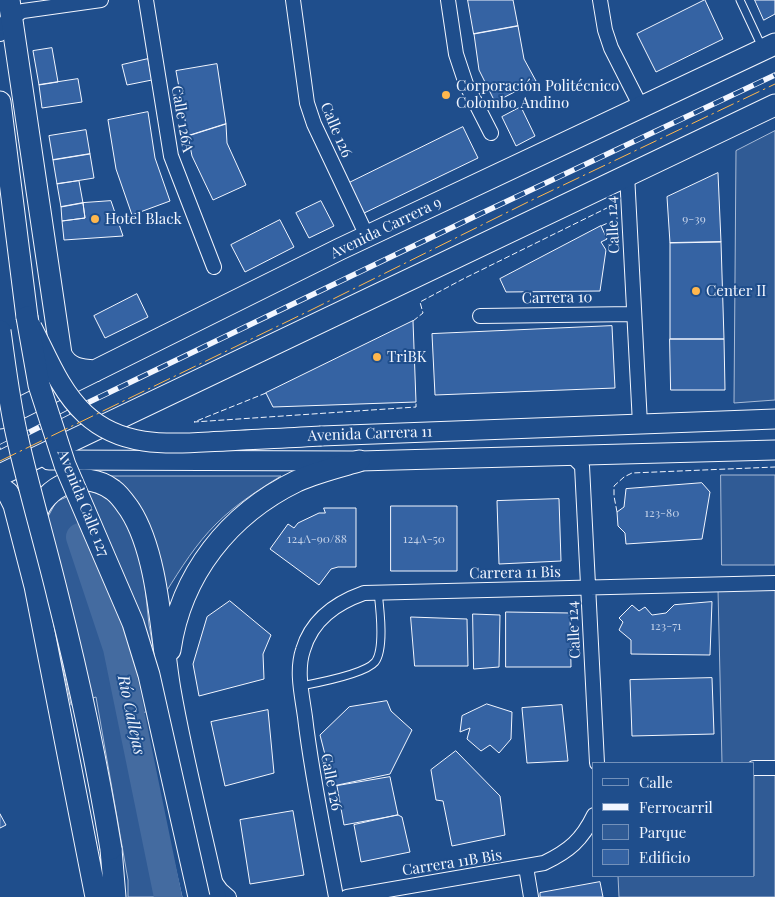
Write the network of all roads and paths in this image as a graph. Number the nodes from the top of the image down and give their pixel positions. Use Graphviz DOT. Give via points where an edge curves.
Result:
graph roads {
  1 [pos="101,0"];
  2 [pos="146,0"];
  3 [pos="293,0"];
  4 [pos="448,0"];
  5 [pos="600,0"];
  6 [pos="740,0"];
  7 [pos="10,8"];
  8 [pos="0,34"];
  9 [pos="769,47"];
  10 [pos="0,102"];
  11 [pos="775,105"];
  12 [pos="641,107"];
  13 [pos="491,133"];
  14 [pos="627,174"];
  15 [pos="367,236"];
  16 [pos="214,267"];
  17 [pos="634,314"];
  18 [pos="480,316"];
  19 [pos="27,317"];
  20 [pos="0,331"];
  21 [pos="95,371"];
  22 [pos="0,418"];
  23 [pos="775,419"];
  24 [pos="640,424"];
  25 [pos="775,450"];
  26 [pos="582,459"];
  27 [pos="31,460"];
  28 [pos="359,461"];
  29 [pos="0,475"];
  30 [pos="0,487"];
  31 [pos="775,583"];
  32 [pos="34,586"];
  33 [pos="588,588"];
  34 [pos="378,592"];
  35 [pos="168,668"];
  36 [pos="300,671"];
  37 [pos="301,686"];
  38 [pos="597,762"];
  39 [pos="755,768"];
  40 [pos="775,768"];
  41 [pos="592,818"];
  42 [pos="526,868"];
  43 [pos="210,874"];
  44 [pos="96,897"];
  45 [pos="115,897"];
  46 [pos="199,897"];
  47 [pos="215,897"];
  48 [pos="229,897"];
  49 [pos="336,897"];
  50 [pos="347,897"];
  51 [pos="531,897"];
  1 -- 7 [label="street" via="24,12"];
  2 -- 16 [label="street, Calle 126A" via="170,156"];
  3 -- 15 [label="street, Calle 126" via="307,103"];
  4 -- 13 [label="street" via="456,54 466,84"];
  5 -- 12 [label="street" via="611,48"];
  6 -- 9 [label="lane"];
  7 -- 8 [label="street"];
  7 -- 21 [label="main road" via="61,354 70,366"];
  9 -- 12 [label="main road, Avenida Carrera 9"];
  10 -- 19 [label="main road, Avenida Calle 127"];
  11 -- 14 [label="main road"];
  12 -- 15 [label="main road, Avenida Carrera 9"];
  14 -- 17 [label="street, Calle 124"];
  14 -- 27 [label="main road"];
  15 -- 21 [label="main road, Avenida Carrera 9"];
  17 -- 18 [label="street, Carrera 10"];
  17 -- 24 [label="street, Calle 124"];
  19 -- 24 [label="main road, Avenida Carrera 11, bridge" via="72,400 99,424 130,439 159,444"];
  19 -- 46 [label="main road, Avenida Calle 127, bridge" via="39,385 62,456 141,648"];
  20 -- 45 [label="main road, bridge" via="17,437 58,596 103,801 112,849"];
  21 -- 22 [label="main road, Avenida Carrera 9"];
  23 -- 24 [label="main road, Avenida Carrera 11"];
  25 -- 26 [label="main road, Avenida Carrera 11"];
  26 -- 28 [label="main road, Avenida Carrera 11"];
  26 -- 33 [label="street, Calle 124"];
  27 -- 28 [label="main road, Avenida Carrera 11"];
  27 -- 29 [label="main road"];
  28 -- 35 [label="main road" via="299,480 247,513 224,534 189,585 172,633"];
  30 -- 32 [label="main road" via="8,493 14,505"];
  31 -- 33 [label="street, Carrera 11 Bis"];
  32 -- 35 [label="main road" via="34,521 45,497 61,485 75,480 91,480 113,490 141,530 154,582"];
  32 -- 44 [label="main road"];
  33 -- 34 [label="street, Carrera 11 Bis"];
  33 -- 38 [label="street, Calle 124"];
  34 -- 36 [label="street, Carrera 11 Bis" via="344,600 326,613 306,643"];
  34 -- 37 [label="lane" via="380,650 374,663 358,672"];
  35 -- 43 [label="main road" via="174,710"];
  36 -- 37 [label="street, Calle 126"];
  37 -- 49 [label="street, Calle 126" via="309,750"];
  39 -- 40 [label="street"];
  41 -- 42 [label="street, Carrera 11B Bis" via="575,844 544,863"];
  42 -- 50 [label="street, Carrera 11B Bis"];
  42 -- 51 [label="street"];
  43 -- 47 [label="main road"];
  43 -- 48 [label="street"];
}
